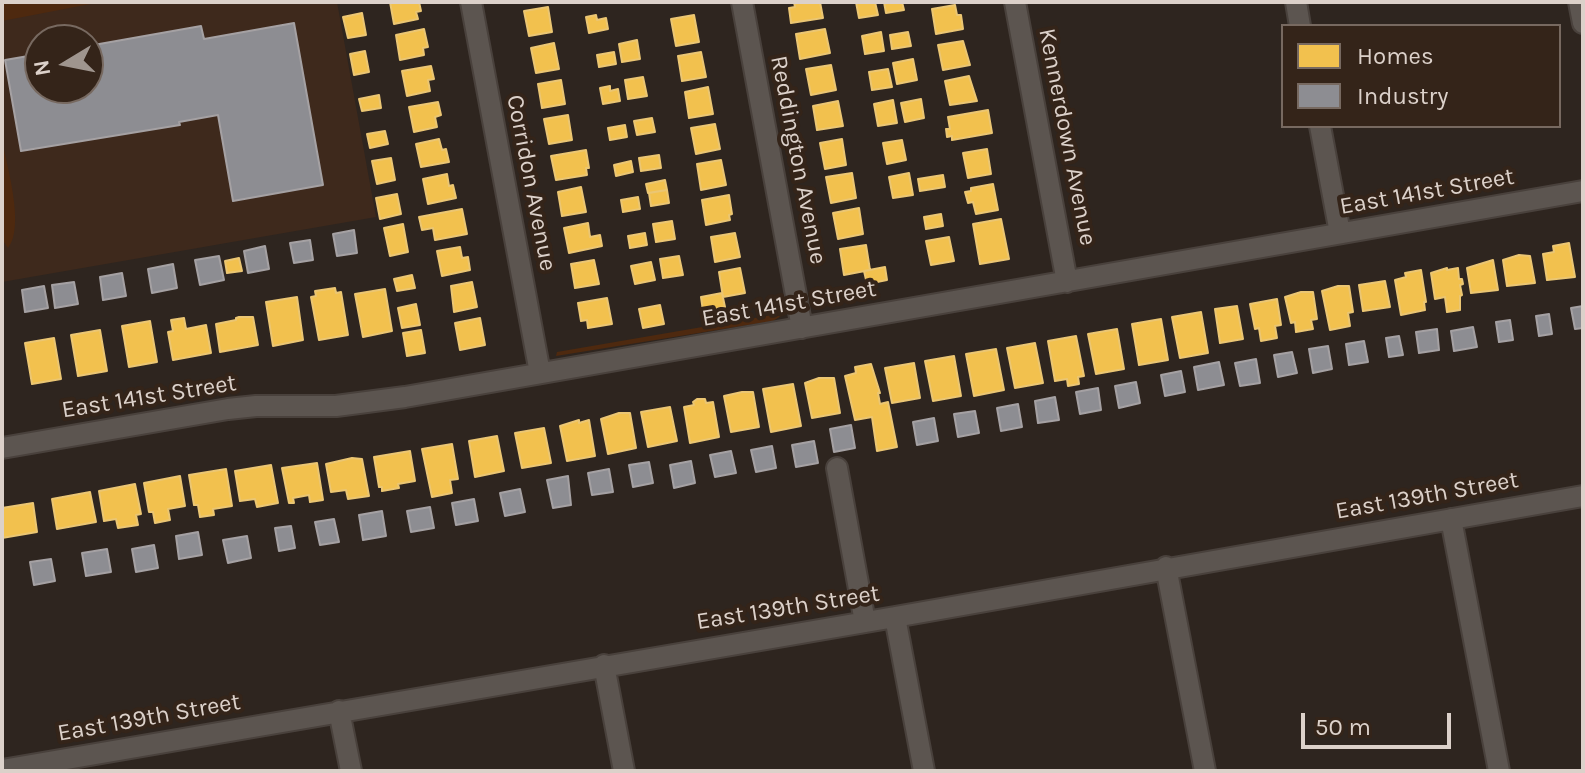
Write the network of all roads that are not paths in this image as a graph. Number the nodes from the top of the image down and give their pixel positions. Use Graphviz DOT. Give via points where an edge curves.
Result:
graph roads {
  1 [pos="471,2"];
  2 [pos="742,2"];
  3 [pos="1015,2"];
  4 [pos="1296,2"];
  5 [pos="1579,2"];
  6 [pos="1583,23"];
  7 [pos="1300,24"];
  8 [pos="1320,128"];
  9 [pos="1583,191"];
  10 [pos="1340,233"];
  11 [pos="1067,282"];
  12 [pos="802,328"];
  13 [pos="540,373"];
  14 [pos="2,448"];
  15 [pos="837,468"];
  16 [pos="1583,496"];
  17 [pos="1451,519"];
  18 [pos="1166,567"];
  19 [pos="895,617"];
  20 [pos="865,622"];
  21 [pos="604,665"];
  22 [pos="339,711"];
  23 [pos="77,764"];
  24 [pos="2,770"];
  25 [pos="351,771"];
  26 [pos="624,771"];
  27 [pos="924,771"];
  28 [pos="1205,771"];
  29 [pos="1499,771"];
  1 -- 13 [label="street, Corridon Avenue"];
  2 -- 12 [label="street, Reddington Avenue"];
  3 -- 11 [label="street, Kennerdown Avenue"];
  4 -- 7 [label="street"];
  5 -- 6 [label="street"];
  8 -- 10 [label="street"];
  9 -- 10 [label="street, East 141st Street"];
  10 -- 11 [label="street, East 141st Street"];
  11 -- 12 [label="street, East 141st Street"];
  12 -- 13 [label="street, East 141st Street"];
  13 -- 14 [label="street, East 141st Street" via="359,404 228,409"];
  15 -- 20 [label="street"];
  16 -- 17 [label="street, East 139th Street"];
  17 -- 18 [label="street, East 139th Street"];
  17 -- 29 [label="street"];
  18 -- 19 [label="street, East 139th Street"];
  18 -- 28 [label="street"];
  19 -- 20 [label="street, East 139th Street"];
  19 -- 27 [label="street"];
  20 -- 21 [label="street, East 139th Street"];
  21 -- 22 [label="street, East 139th Street"];
  21 -- 26 [label="street"];
  22 -- 23 [label="street, East 139th Street"];
  22 -- 25 [label="street"];
  23 -- 24 [label="street, East 139th Street"];
}
